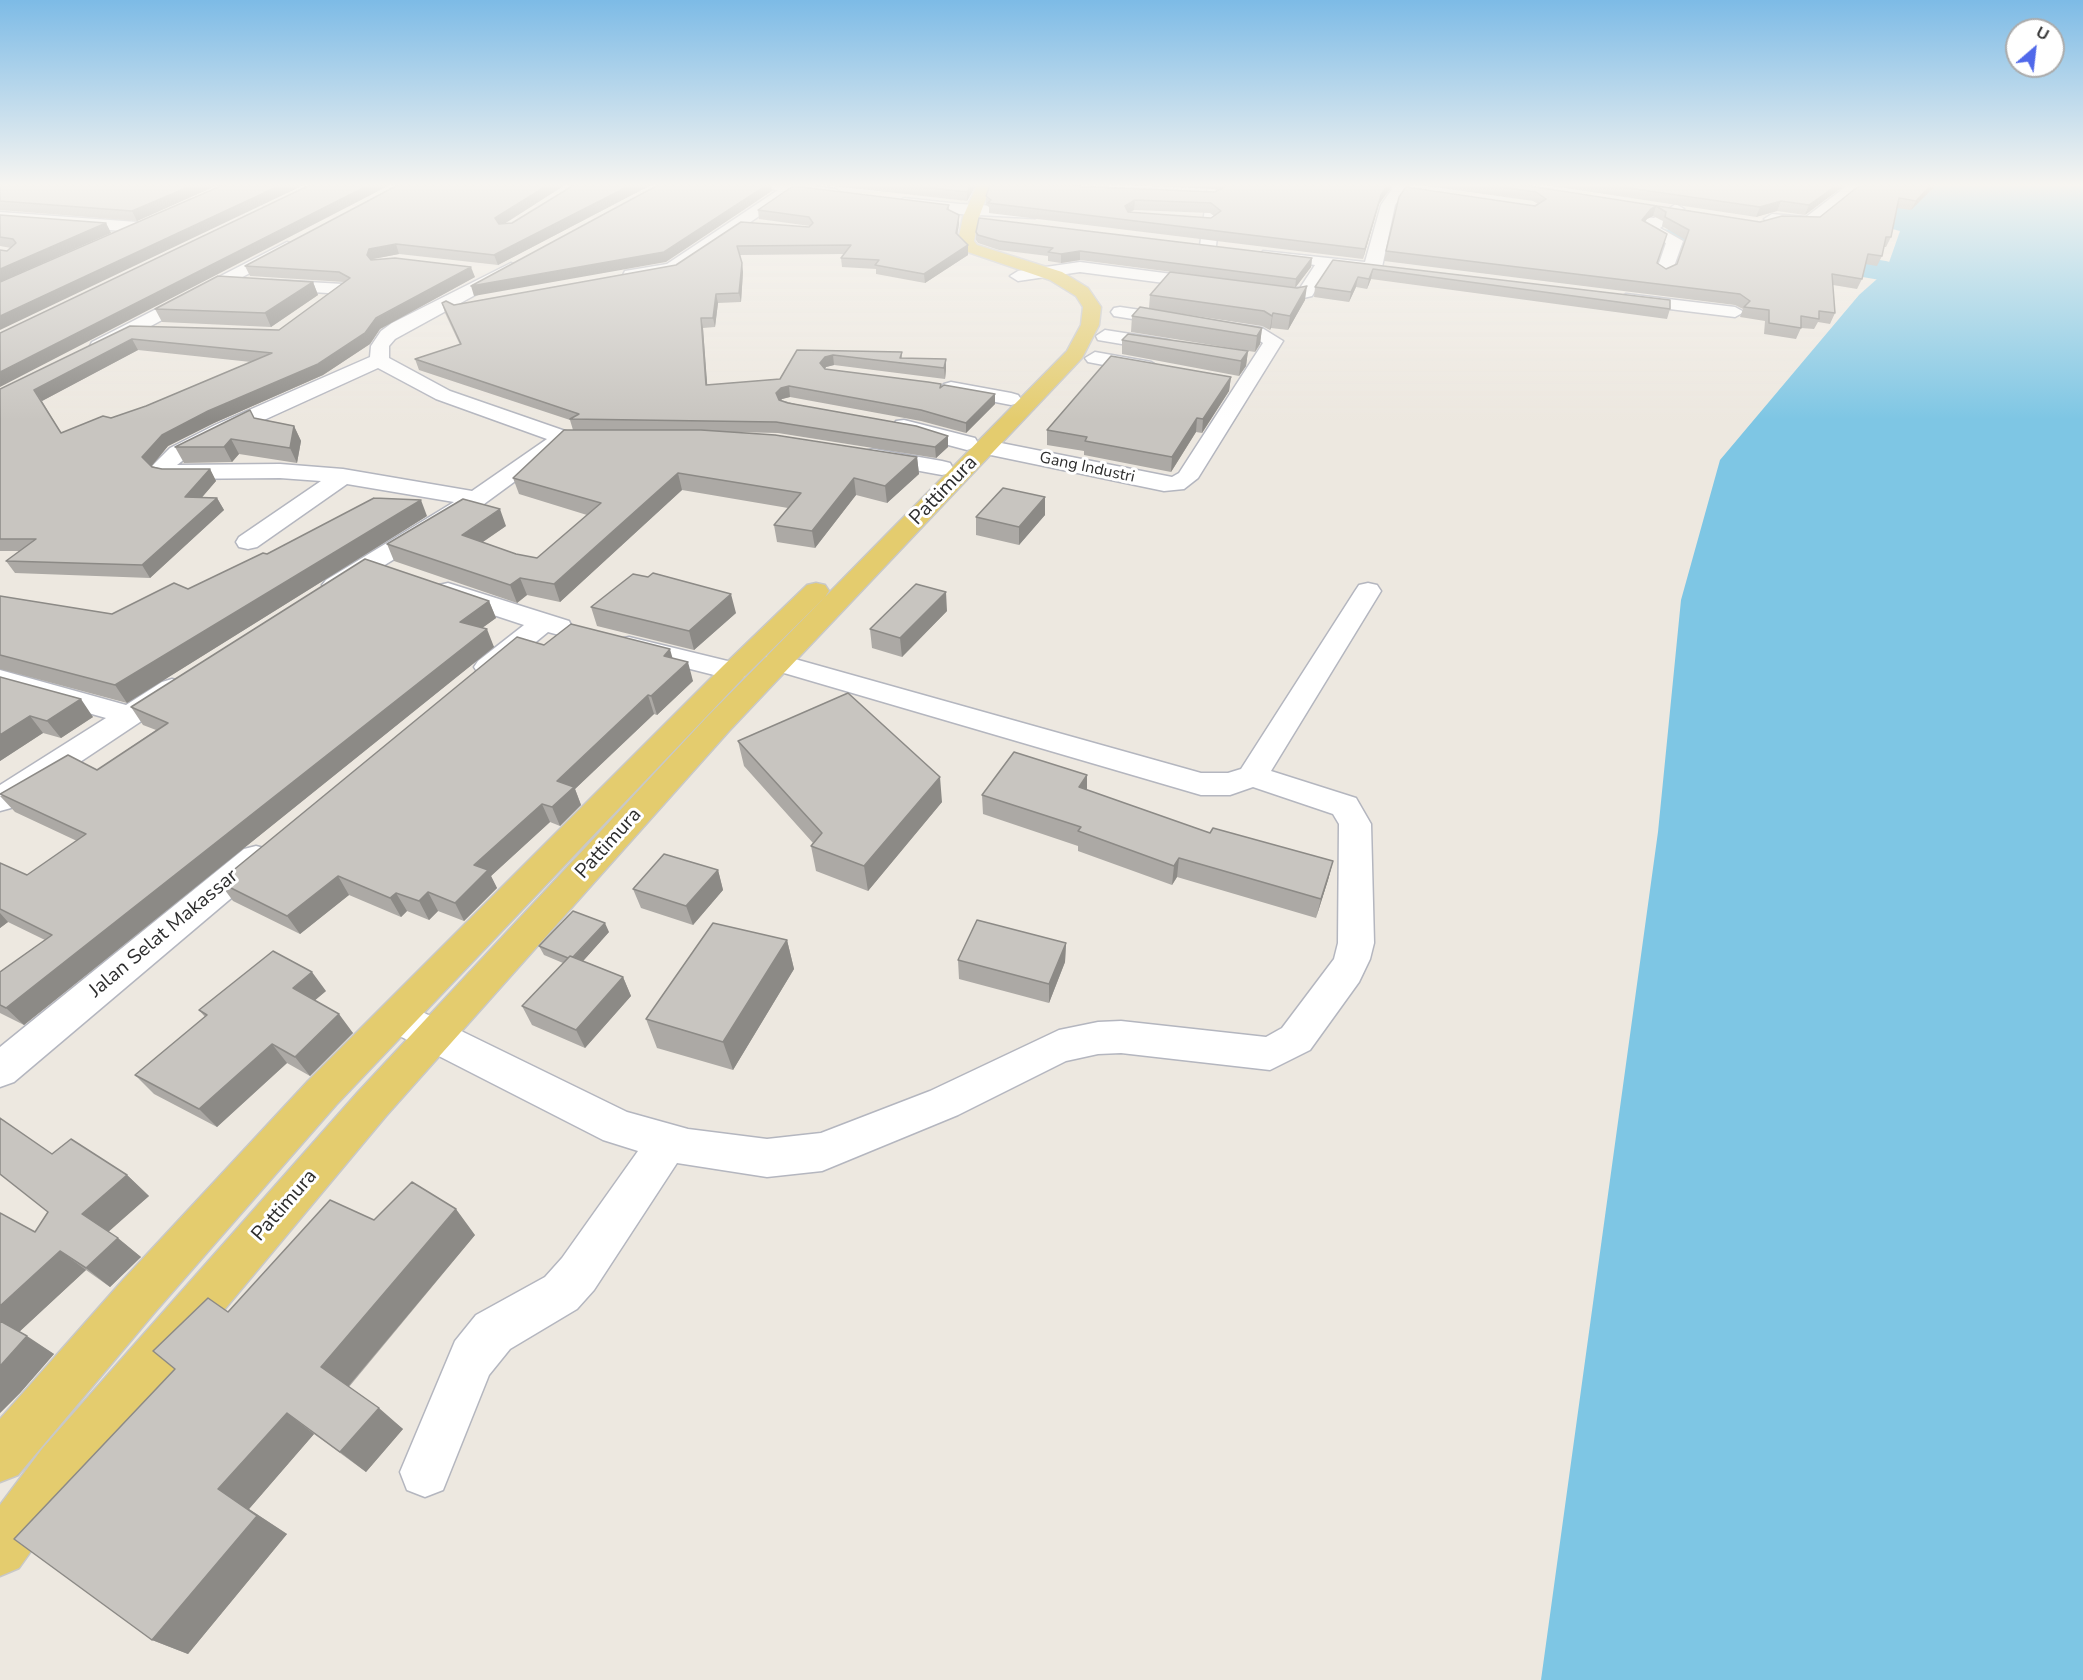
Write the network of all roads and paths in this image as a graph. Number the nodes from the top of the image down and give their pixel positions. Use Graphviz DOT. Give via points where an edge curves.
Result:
graph roads {
  1 [pos="256,263"];
  2 [pos="520,263"];
  3 [pos="679,263"];
  4 [pos="1011,263"];
  5 [pos="1324,263"];
  6 [pos="1344,263"];
  7 [pos="1373,263"];
  8 [pos="1667,263"];
  9 [pos="1372,267"];
  10 [pos="468,269"];
  11 [pos="1395,270"];
  12 [pos="1664,272"];
  13 [pos="502,273"];
  14 [pos="1030,274"];
  15 [pos="615,278"];
  16 [pos="219,282"];
  17 [pos="1606,296"];
  18 [pos="480,303"];
  19 [pos="320,307"];
  20 [pos="1120,312"];
  21 [pos="1735,312"];
  22 [pos="423,314"];
  23 [pos="134,329"];
  24 [pos="170,331"];
  25 [pos="1105,336"];
  26 [pos="1183,348"];
  27 [pos="82,355"];
  28 [pos="1238,357"];
  29 [pos="1095,358"];
  30 [pos="379,360"];
  31 [pos="1260,360"];
  32 [pos="1175,373"];
  33 [pos="1221,381"];
  34 [pos="929,384"];
  35 [pos="1244,385"];
  36 [pos="1011,399"];
  37 [pos="879,421"];
  38 [pos="987,435"];
  39 [pos="563,438"];
  40 [pos="587,438"];
  41 [pos="856,453"];
  42 [pos="942,468"];
  43 [pos="343,476"];
  44 [pos="476,499"];
  45 [pos="248,542"];
  46 [pos="370,564"];
  47 [pos="1368,591"];
  48 [pos="315,598"];
  49 [pos="543,623"];
  50 [pos="777,662"];
  51 [pos="734,671"];
  52 [pos="189,678"];
  53 [pos="0,679"];
  54 [pos="467,684"];
  55 [pos="130,715"];
  56 [pos="1252,776"];
  57 [pos="0,800"];
  58 [pos="284,835"];
  59 [pos="574,835"];
  60 [pos="608,845"];
  61 [pos="416,1025"];
  62 [pos="0,1070"];
  63 [pos="668,1142"];
  64 [pos="0,1457"];
  65 [pos="425,1473"];
  66 [pos="0,1549"];
  1 -- 16 [label="street"];
  2 -- 13 [label="street"];
  3 -- 15 [label="street"];
  4 -- 14 [label="main road, Pattimura"];
  5 -- 14 [label="street" via="1301,294 1080,267"];
  6 -- 9 [label="street"];
  7 -- 9 [label="street"];
  8 -- 12 [label="street"];
  9 -- 11 [label="street"];
  10 -- 13 [label="street"];
  13 -- 22 [label="street"];
  14 -- 36 [label="main road, Pattimura" via="1064,298 1072,310 1072,321 1070,334 1056,352"];
  14 -- 38 [label="main road, Pattimura" via="1067,281 1082,292 1092,307 1090,325 1075,354"];
  16 -- 19 [label="street" via="343,289"];
  16 -- 23 [label="street"];
  17 -- 21 [label="street"];
  18 -- 22 [label="street"];
  20 -- 31 [label="street" via="1267,336 1274,342"];
  22 -- 30 [label="street" via="388,335 380,346"];
  23 -- 24 [label="street"];
  23 -- 27 [label="street"];
  25 -- 26 [label="street"];
  28 -- 31 [label="street"];
  29 -- 32 [label="street"];
  30 -- 39 [label="street" via="442,395"];
  30 -- 43 [label="street" via="223,430 178,453 162,467 169,471"];
  31 -- 35 [label="street"];
  33 -- 35 [label="street"];
  34 -- 36 [label="street"];
  35 -- 38 [label="street, Gang Industri" via="1187,478 1176,484 1164,484"];
  36 -- 38 [label="main road, Pattimura"];
  37 -- 38 [label="street, Gang Industri"];
  38 -- 42 [label="main road, Pattimura"];
  38 -- 50 [label="main road, Pattimura"];
  39 -- 40 [label="street"];
  39 -- 44 [label="street"];
  41 -- 42 [label="street"];
  42 -- 51 [label="main road, Pattimura"];
  43 -- 44 [label="street"];
  43 -- 45 [label="street"];
  44 -- 46 [label="street"];
  46 -- 48 [label="street"];
  46 -- 49 [label="street"];
  47 -- 56 [label="street"];
  49 -- 51 [label="street"];
  49 -- 54 [label="street"];
  50 -- 56 [label="street" via="1201,784 1230,784"];
  50 -- 60 [label="main road, Pattimura"];
  51 -- 59 [label="main road, Pattimura"];
  52 -- 55 [label="street"];
  53 -- 55 [label="street"];
  55 -- 57 [label="street"];
  56 -- 63 [label="street" via="1337,802 1345,806 1355,824 1356,943 1352,959 1296,1039 1284,1048 1270,1054 1142,1039 1098,1038 1059,1046 944,1103 822,1152 767,1158 687,1149"];
  58 -- 62 [label="street, Jalan Selat Makassar"];
  59 -- 60 [label="main road"];
  59 -- 61 [label="main road, Pattimura"];
  60 -- 61 [label="main road, Pattimura"];
  61 -- 63 [label="street" via="618,1127"];
  61 -- 64 [label="main road, Pattimura" via="322,1093"];
  61 -- 66 [label="main road, Pattimura" via="60,1467"];
  63 -- 65 [label="street" via="561,1293 493,1332 472,1358"];
}
